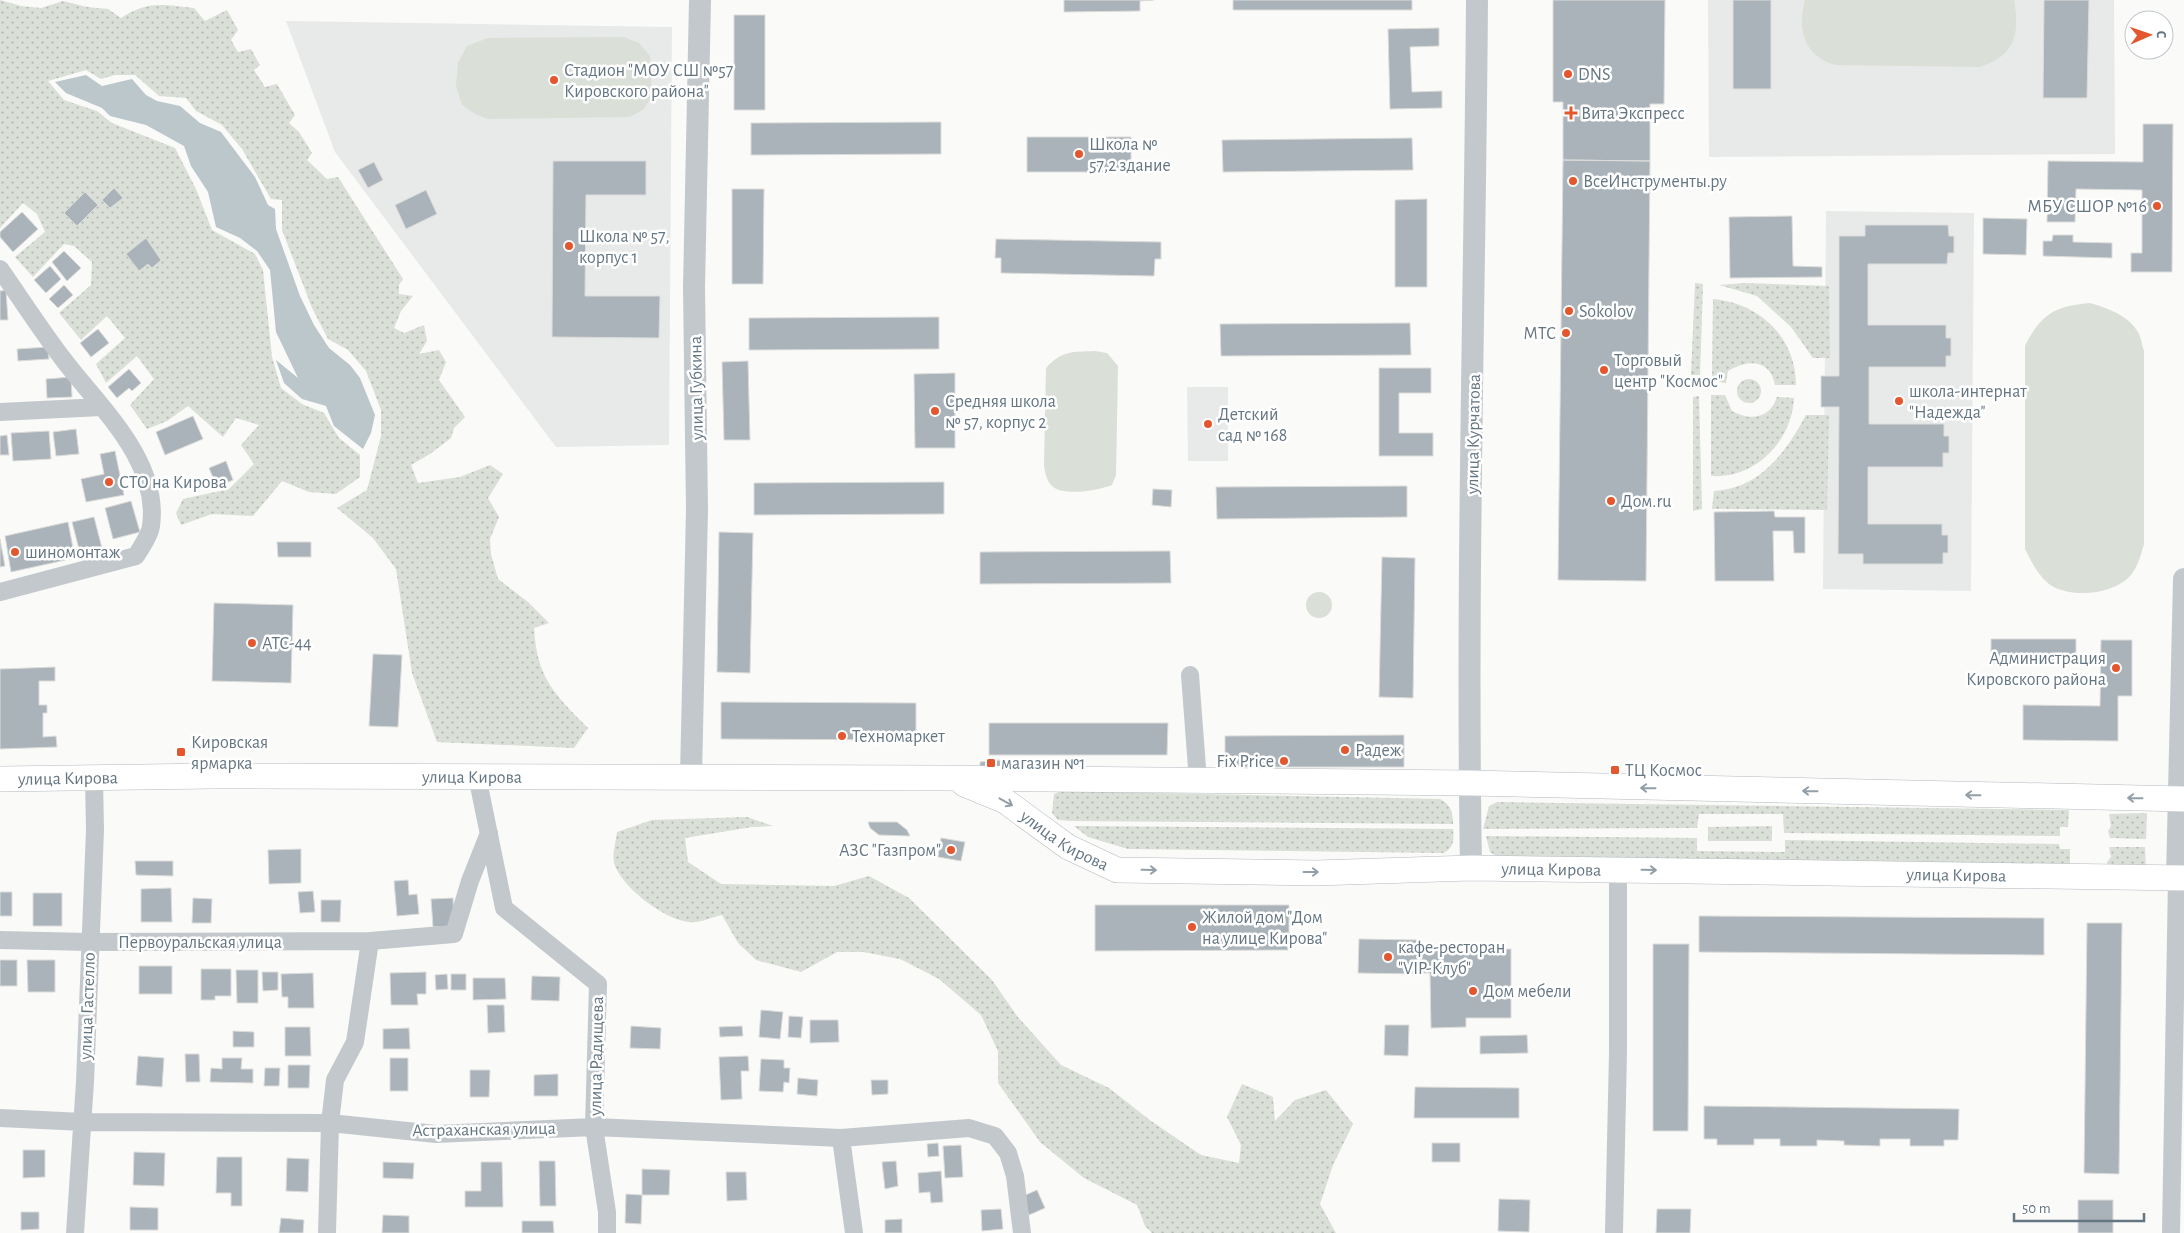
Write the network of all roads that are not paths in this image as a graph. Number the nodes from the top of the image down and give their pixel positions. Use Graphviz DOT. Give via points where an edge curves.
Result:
graph roads {
  1 [pos="700,0"];
  2 [pos="1477,0"];
  3 [pos="0,269"];
  4 [pos="101,407"];
  5 [pos="0,412"];
  6 [pos="2184,579"];
  7 [pos="0,592"];
  8 [pos="1190,675"];
  9 [pos="477,776"];
  10 [pos="691,776"];
  11 [pos="94,778"];
  12 [pos="945,778"];
  13 [pos="0,779"];
  14 [pos="1198,781"];
  15 [pos="1470,783"];
  16 [pos="2182,799"];
  17 [pos="489,833"];
  18 [pos="1471,868"];
  19 [pos="1618,869"];
  20 [pos="2181,878"];
  21 [pos="0,940"];
  22 [pos="370,941"];
  23 [pos="89,942"];
  24 [pos="0,1118"];
  25 [pos="83,1122"];
  26 [pos="330,1123"];
  27 [pos="594,1127"];
  28 [pos="841,1138"];
  29 [pos="75,1233"];
  30 [pos="327,1233"];
  31 [pos="607,1233"];
  32 [pos="854,1233"];
  33 [pos="1022,1233"];
  34 [pos="1614,1233"];
  35 [pos="2172,1233"];
  1 -- 10 [label="street, улица Губкина" via="694,287 697,510"];
  2 -- 15 [label="street, улица Курчатова"];
  3 -- 4 [label="street"];
  4 -- 5 [label="street"];
  4 -- 7 [label="street" via="138,456 145,474 151,520 145,540 136,556"];
  6 -- 16 [label="street"];
  8 -- 14 [label="street"];
  9 -- 10 [label="main road, улица Кирова"];
  9 -- 11 [label="main road, улица Кирова"];
  9 -- 17 [label="street, улица Радищева"];
  10 -- 12 [label="main road, улица Кирова"];
  11 -- 13 [label="main road, улица Кирова"];
  11 -- 23 [label="street, улица Гастелло" via="95,830"];
  12 -- 14 [label="main road, улица Кирова"];
  12 -- 18 [label="main road, улица Кирова, one-way" via="1005,801 1068,847 1116,870 1316,873"];
  14 -- 15 [label="main road, улица Кирова"];
  16 -- 15 [label="main road, улица Кирова, one-way"];
  15 -- 18 [label="street, улица Курчатова"];
  16 -- 20 [label="street"];
  17 -- 22 [label="street, Первоуральская улица" via="454,934"];
  17 -- 27 [label="street, улица Радищева" via="504,908 598,984"];
  18 -- 19 [label="main road, улица Кирова"];
  19 -- 20 [label="main road, улица Кирова, one-way"];
  19 -- 34 [label="street"];
  20 -- 35 [label="street"];
  21 -- 23 [label="street, Первоуральская улица"];
  22 -- 23 [label="street, Первоуральская улица"];
  22 -- 26 [label="street" via="356,1042 335,1080"];
  23 -- 25 [label="street, улица Гастелло"];
  24 -- 25 [label="street, Астраханская улица"];
  25 -- 26 [label="street, Астраханская улица"];
  25 -- 29 [label="street, улица Гастелло"];
  26 -- 27 [label="street, Астраханская улица" via="436,1134"];
  26 -- 30 [label="street"];
  27 -- 28 [label="street, Астраханская улица"];
  27 -- 31 [label="street, улица Радищева" via="607,1212"];
  28 -- 32 [label="street"];
  28 -- 33 [label="street, Астраханская улица" via="969,1128 995,1136 1008,1153 1015,1176"];
}
